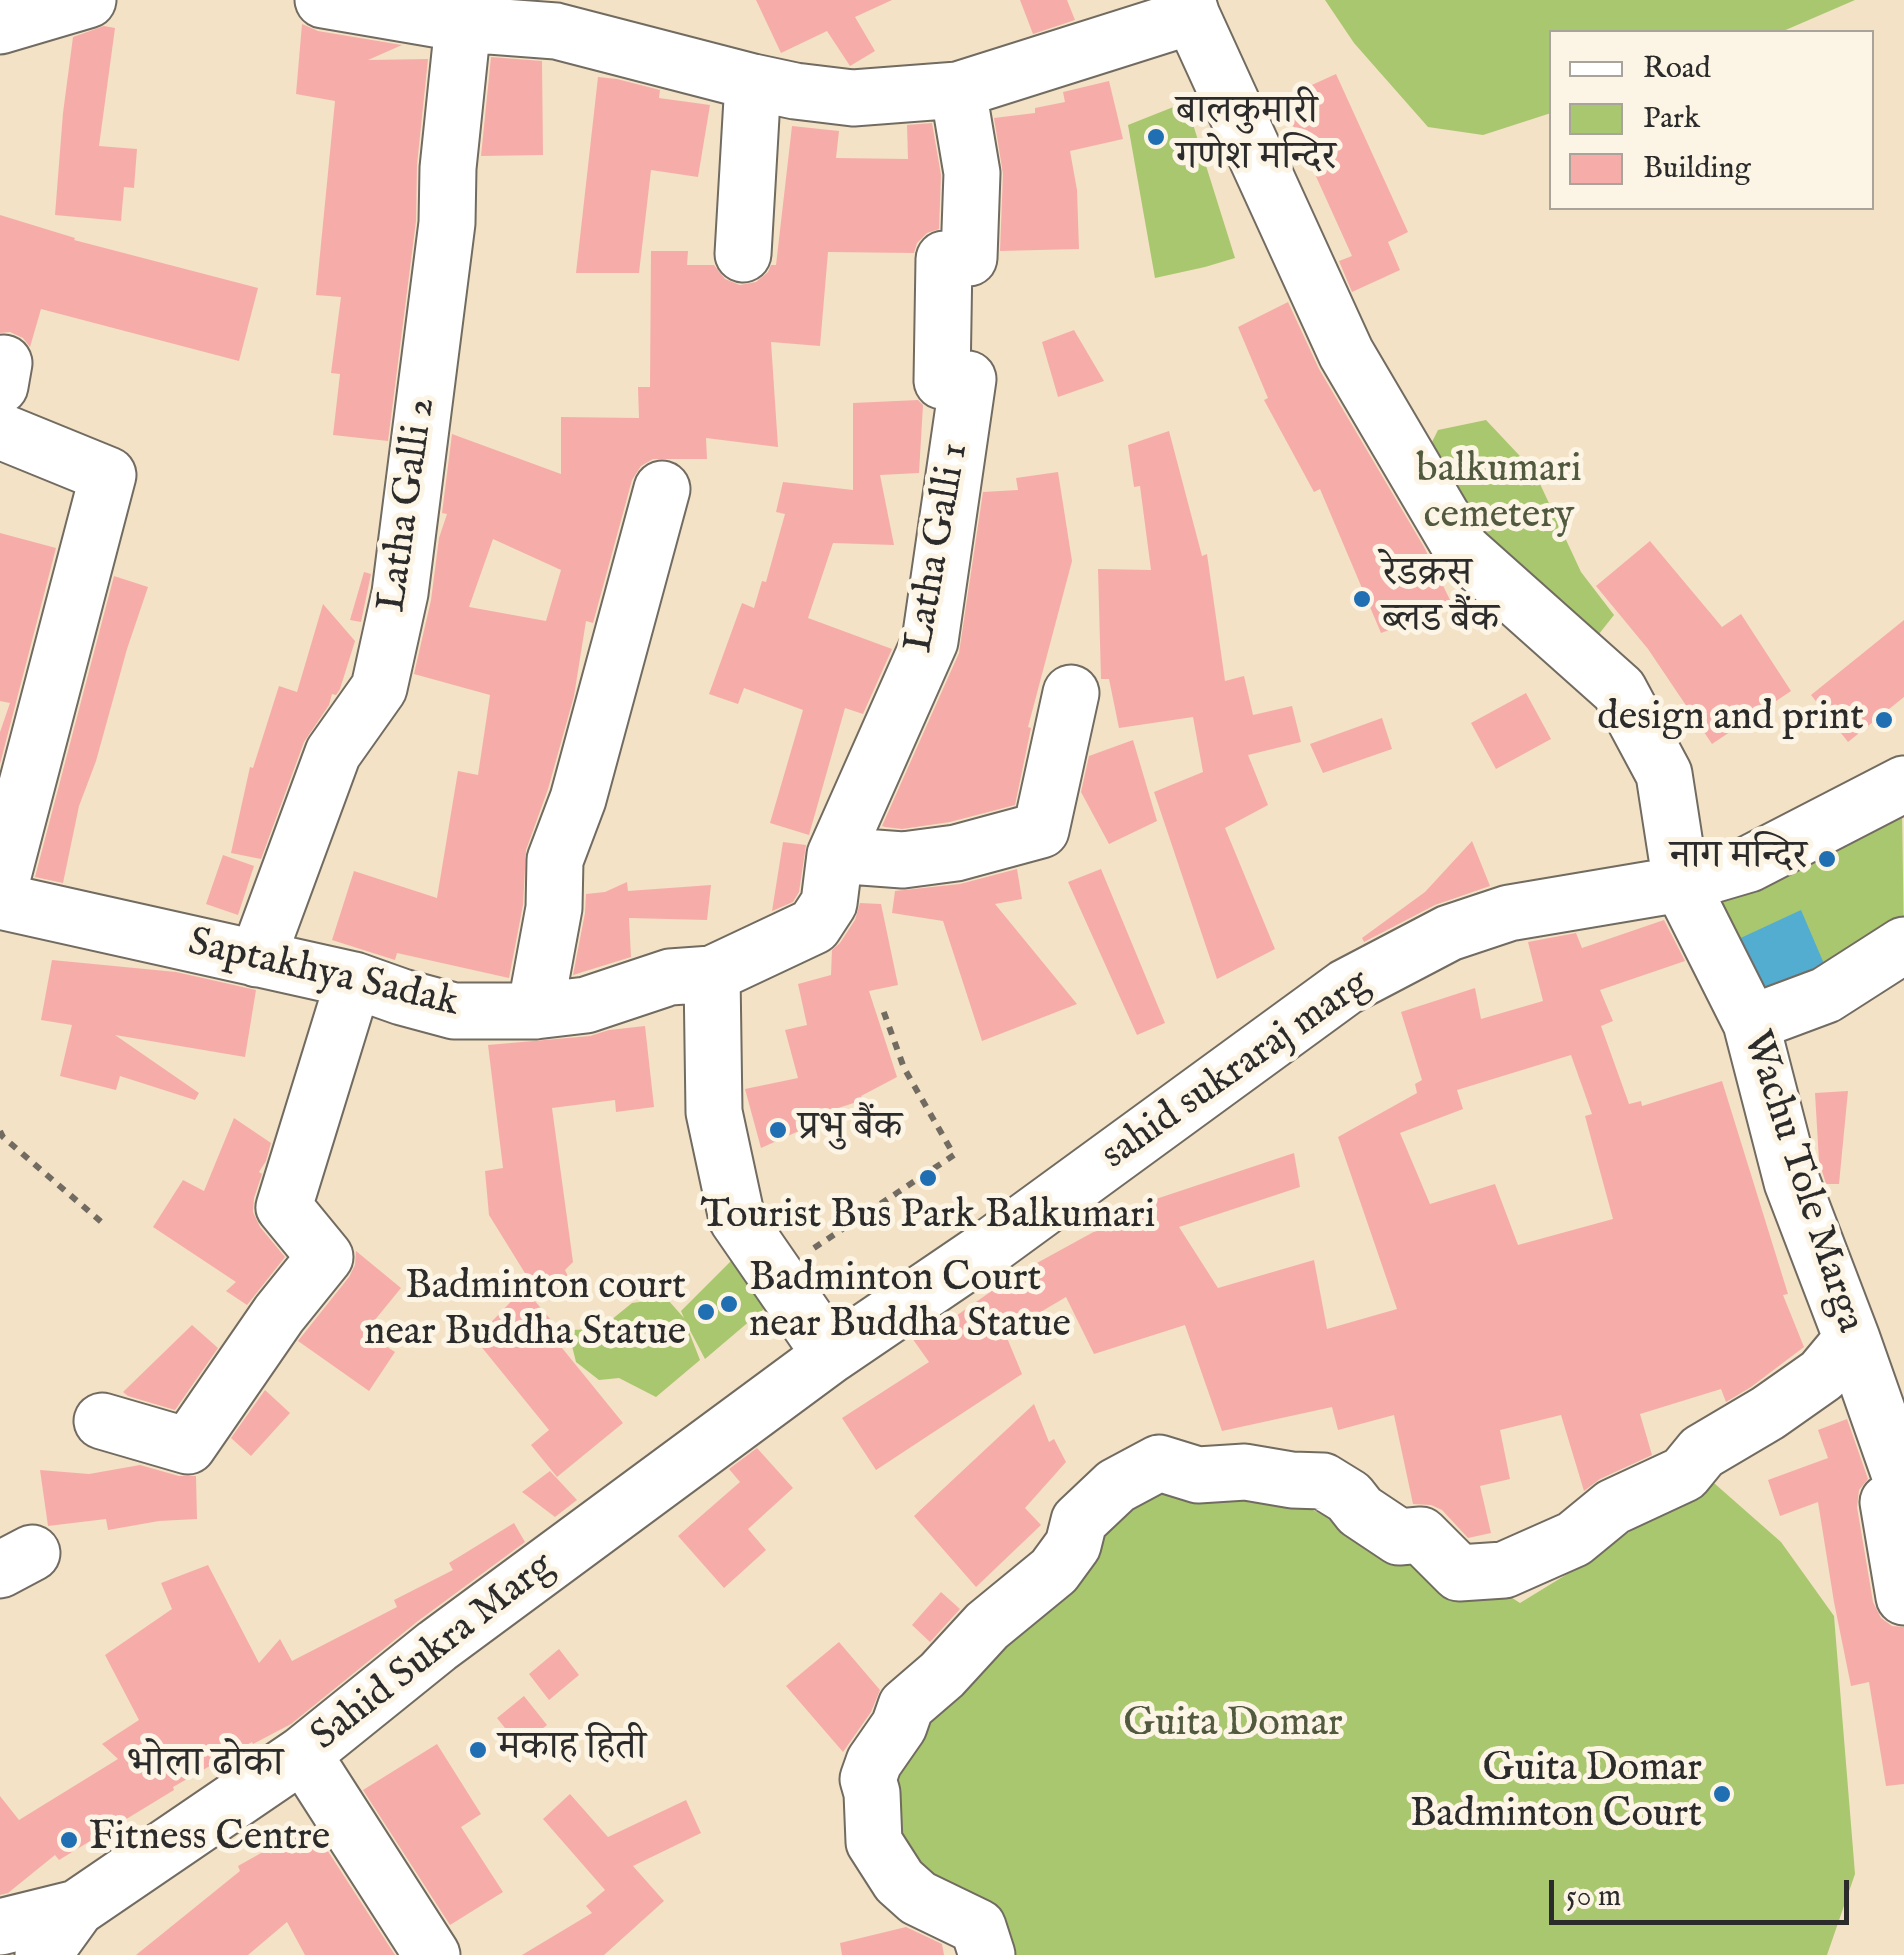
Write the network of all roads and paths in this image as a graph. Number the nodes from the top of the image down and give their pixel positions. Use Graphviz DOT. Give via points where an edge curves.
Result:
graph roads {
  1 [pos="88,0"];
  2 [pos="324,0"];
  3 [pos="1189,8"];
  4 [pos="463,24"];
  5 [pos="0,26"];
  6 [pos="753,82"];
  7 [pos="958,90"];
  8 [pos="743,254"];
  9 [pos="0,431"];
  10 [pos="662,489"];
  11 [pos="1070,693"];
  12 [pos="1904,784"];
  13 [pos="836,855"];
  14 [pos="1680,884"];
  15 [pos="0,887"];
  16 [pos="0,901"];
  17 [pos="1904,945"];
  18 [pos="257,958"];
  19 [pos="712,974"];
  20 [pos="354,980"];
  21 [pos="882,1007"];
  22 [pos="535,1011"];
  23 [pos="1752,1023"];
  24 [pos="0,1132"];
  25 [pos="106,1226"];
  26 [pos="774,1274"];
  27 [pos="1852,1339"];
  28 [pos="831,1355"];
  29 [pos="102,1421"];
  30 [pos="1904,1490"];
  31 [pos="1904,1597"];
  32 [pos="303,1754"];
  33 [pos="77,1908"];
  34 [pos="0,1927"];
  35 [pos="43,1955"];
  36 [pos="432,1955"];
  37 [pos="987,1955"];
  1 -- 5 [label="street"];
  2 -- 4 [label="street"];
  3 -- 7 [label="street"];
  3 -- 14 [label="street, Wachu Tole Marga" via="1346,354 1462,550 1619,690 1664,774"];
  4 -- 6 [label="street" via="556,31"];
  4 -- 18 [label="street, Latha Galli 2" via="446,223 400,593 379,688 333,753"];
  6 -- 7 [label="street" via="853,98"];
  6 -- 8 [label="street"];
  7 -- 13 [label="street, Latha Galli 1" via="972,173 969,258 944,258 942,381 968,379 930,641"];
  9 -- 15 [label="street" via="108,475"];
  10 -- 22 [label="street" via="556,860"];
  11 -- 13 [label="street" via="1047,840 903,860"];
  12 -- 14 [label="street, sahid sukraraj marg" via="1749,864"];
  13 -- 19 [label="street, Latha Galli 1" via="829,903 814,926"];
  14 -- 23 [label="street, Wachu Tole Marga"];
  14 -- 28 [label="street, sahid sukraraj marg" via="1509,913 1449,932 1346,987"];
  16 -- 18 [label="street, Saptakhya Sadak"];
  17 -- 23 [label="street" via="1826,995"];
  18 -- 20 [label="street, Saptakhya Sadak"];
  19 -- 22 [label="street, Saptakhya Sadak" via="670,977 586,1004"];
  19 -- 26 [label="street" via="714,1112 737,1219"];
  20 -- 22 [label="street, Saptakhya Sadak" via="454,1011"];
  20 -- 29 [label="street" via="284,1207 325,1257 188,1446"];
  21 -- 26 [label="path" via="904,1068 954,1155"];
  23 -- 27 [label="street, Wachu Tole Marga" via="1792,1182"];
  24 -- 25 [label="path"];
  26 -- 28 [label="street"];
  27 -- 30 [label="street, Wachu Tole Marga"];
  27 -- 37 [label="street" via="1822,1375 1702,1452 1684,1474 1613,1507 1574,1539 1504,1570 1459,1573 1421,1535 1399,1537 1322,1481 1245,1472 1198,1475 1159,1463 1116,1486 1079,1521 1054,1571 906,1706 868,1780 874,1842 899,1881 918,1898 978,1927"];
  28 -- 32 [label="street, Sahid Sukra Marg" via="437,1646"];
  30 -- 31 [label="street, Wachu Tole Marga" via="1888,1502"];
  32 -- 33 [label="street, Sahid Sukra Marg"];
  32 -- 36 [label="street"];
  33 -- 34 [label="street"];
  33 -- 35 [label="street, Sahid Sukra Marg"];
}
